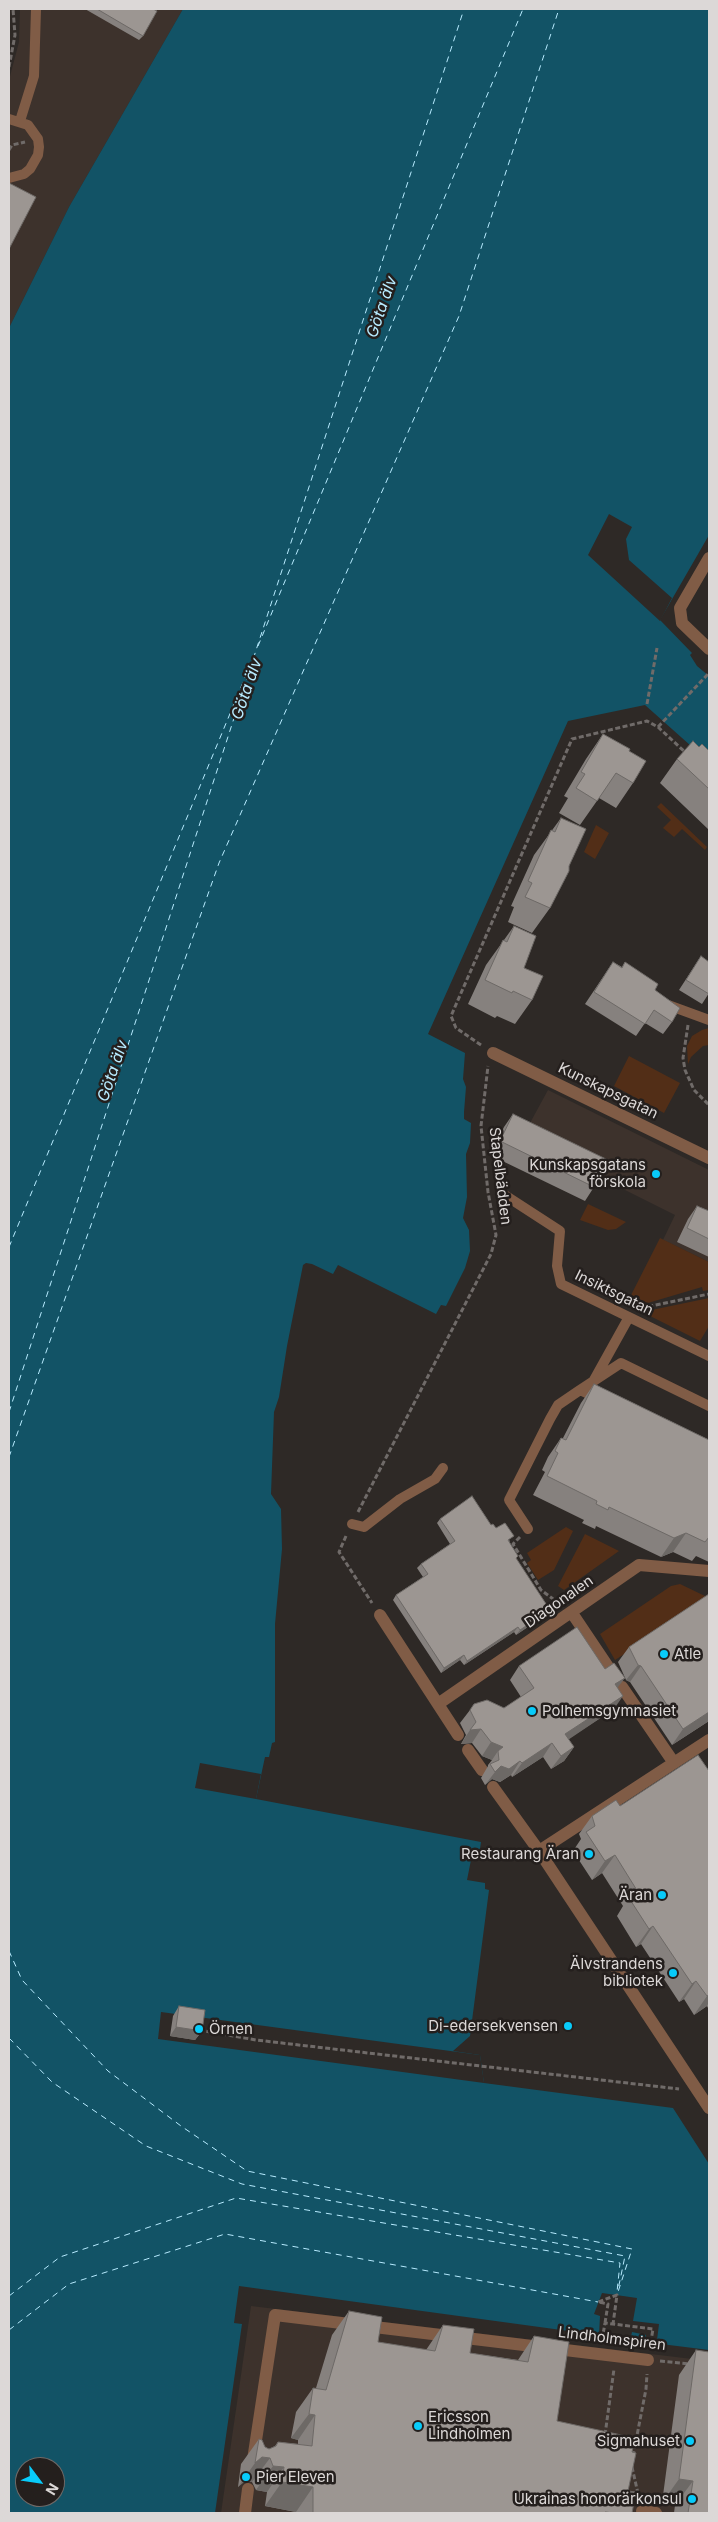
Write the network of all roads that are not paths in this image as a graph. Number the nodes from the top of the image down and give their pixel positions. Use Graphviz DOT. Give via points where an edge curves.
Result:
graph roads {
  1 [pos="36,9"];
  2 [pos="9,119"];
  3 [pos="20,121"];
  4 [pos="9,178"];
  5 [pos="709,558"];
  6 [pos="709,650"];
  7 [pos="664,1004"];
  8 [pos="709,1020"];
  9 [pos="493,1053"];
  10 [pos="709,1158"];
  11 [pos="503,1194"];
  12 [pos="629,1317"];
  13 [pos="709,1356"];
  14 [pos="594,1382"];
  15 [pos="580,1390"];
  16 [pos="606,1403"];
  17 [pos="709,1406"];
  18 [pos="443,1468"];
  19 [pos="352,1524"];
  20 [pos="528,1529"];
  21 [pos="709,1571"];
  22 [pos="572,1613"];
  23 [pos="380,1615"];
  24 [pos="438,1704"];
  25 [pos="458,1735"];
  26 [pos="709,1740"];
  27 [pos="468,1750"];
  28 [pos="682,1761"];
  29 [pos="482,1770"];
  30 [pos="493,1787"];
  31 [pos="540,1851"];
  32 [pos="709,2108"];
  33 [pos="648,2360"];
  34 [pos="253,2465"];
  35 [pos="248,2489"];
  36 [pos="642,2511"];
  37 [pos="245,2513"];
  38 [pos="656,2513"];
  1 -- 3 [label="lane" via="34,76"];
  2 -- 3 [label="lane"];
  3 -- 4 [label="lane" via="34,131 38,139 38,155 24,174"];
  5 -- 6 [label="street" via="680,608 682,622"];
  7 -- 8 [label="lane"];
  9 -- 10 [label="street, Kunskapsgatan"];
  11 -- 12 [label="lane, Insiktsgatan" via="560,1231 557,1266 561,1284"];
  12 -- 13 [label="lane, Insiktsgatan"];
  12 -- 14 [label="lane"];
  14 -- 15 [label="lane"];
  14 -- 17 [label="lane" via="621,1363"];
  15 -- 16 [label="lane"];
  15 -- 20 [label="lane" via="558,1405 509,1500"];
  18 -- 19 [label="lane" via="435,1479 400,1498 364,1527"];
  21 -- 22 [label="street, Diagonalen" via="640,1565"];
  22 -- 24 [label="street, Diagonalen"];
  22 -- 28 [label="street" via="620,1685"];
  23 -- 24 [label="street"];
  24 -- 25 [label="street"];
  26 -- 28 [label="street"];
  27 -- 29 [label="street"];
  28 -- 31 [label="street"];
  30 -- 31 [label="street"];
  31 -- 32 [label="street"];
  33 -- 34 [label="street, Lindholmspiren" via="275,2314"];
  35 -- 37 [label="street"];
  36 -- 38 [label="street"];
}
